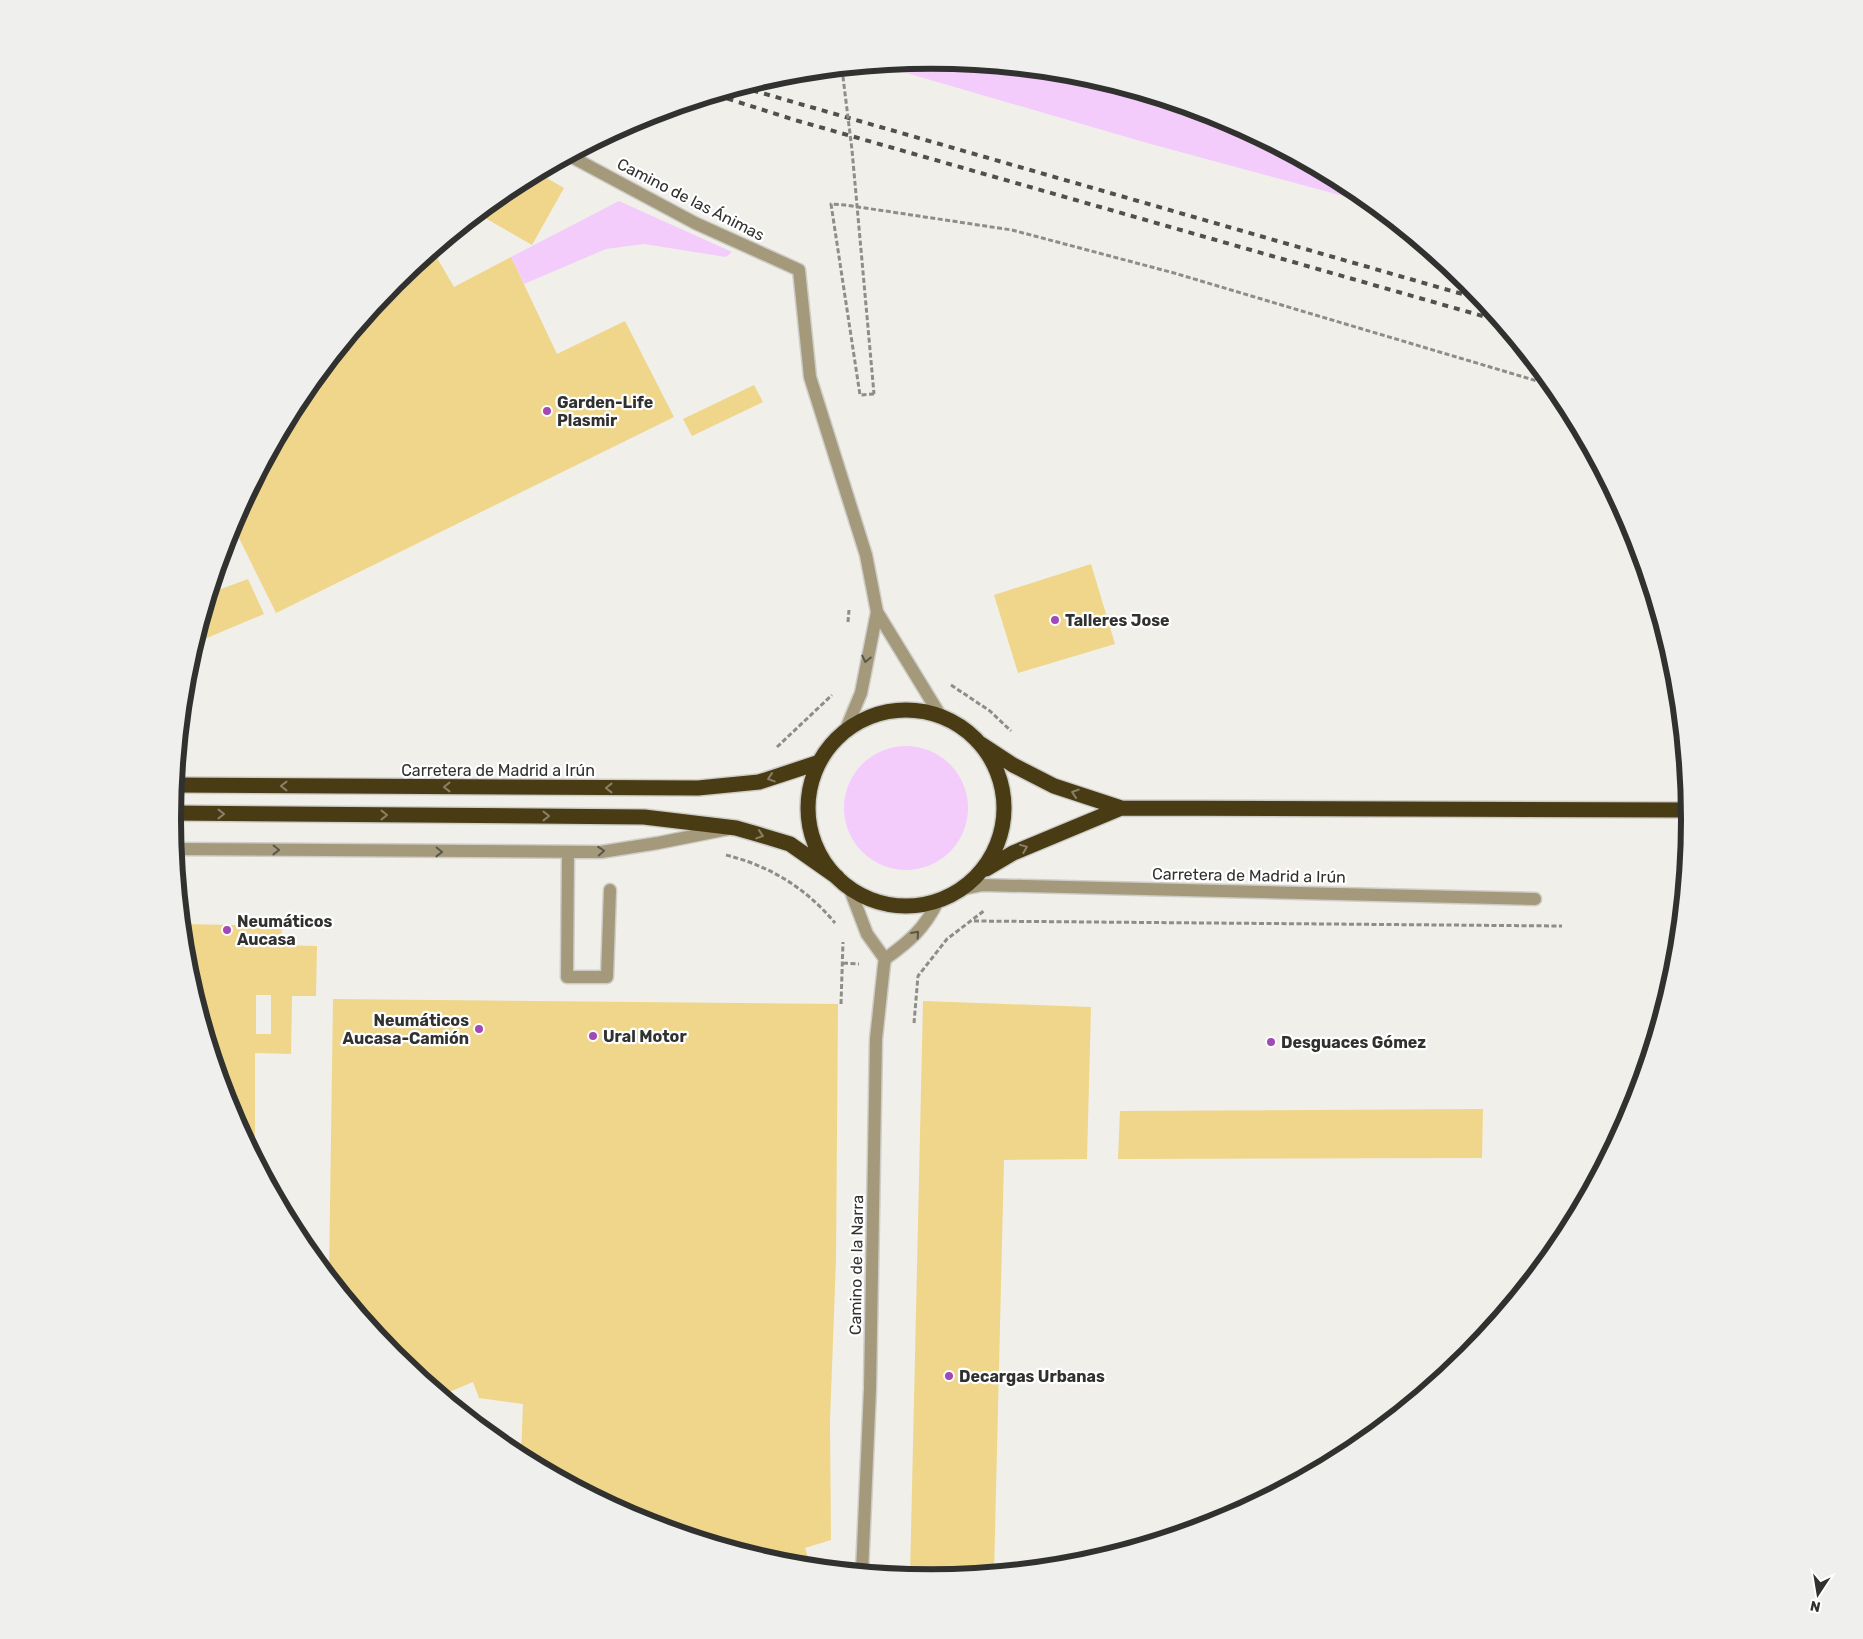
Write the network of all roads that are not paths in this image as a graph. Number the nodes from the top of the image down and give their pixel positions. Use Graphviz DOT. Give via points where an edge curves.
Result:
graph roads {
  1 [pos="575,159"];
  2 [pos="877,612"];
  3 [pos="940,715"];
  4 [pos="846,729"];
  5 [pos="982,744"];
  6 [pos="817,764"];
  7 [pos="182,785"];
  8 [pos="1121,808"];
  9 [pos="1682,810"];
  10 [pos="181,813"];
  11 [pos="736,828"];
  12 [pos="182,848"];
  13 [pos="568,852"];
  14 [pos="981,872"];
  15 [pos="837,877"];
  16 [pos="962,888"];
  17 [pos="610,890"];
  18 [pos="851,892"];
  19 [pos="1535,899"];
  20 [pos="938,901"];
  21 [pos="885,959"];
  22 [pos="862,1567"];
  1 -- 2 [label="street, Camino de las Ánimas" via="695,223 799,270 810,377 866,555"];
  2 -- 3 [label="street"];
  2 -- 4 [label="street, one-way" via="861,693"];
  3 -- 4 [label="highway" via="907,709 875,714"];
  3 -- 5 [label="highway" via="962,726"];
  4 -- 6 [label="highway"];
  8 -- 5 [label="highway, one-way" via="1054,786 1013,765"];
  5 -- 14 [label="highway" via="1001,778 1005,818 1001,838"];
  6 -- 7 [label="highway, Carretera de Madrid a Irún, one-way" via="760,782 698,788"];
  6 -- 15 [label="highway" via="810,783 809,824 814,843"];
  8 -- 9 [label="highway"];
  14 -- 8 [label="highway, one-way" via="1013,853"];
  10 -- 11 [label="highway, one-way" via="644,817"];
  13 -- 11 [label="street, one-way" via="601,852"];
  11 -- 15 [label="highway, one-way" via="790,844"];
  12 -- 13 [label="street, one-way"];
  13 -- 17 [label="street" via="567,977 607,977"];
  14 -- 16 [label="highway"];
  15 -- 18 [label="highway" via="851,888"];
  16 -- 19 [label="street, Carretera de Madrid a Irún" via="982,885"];
  16 -- 20 [label="highway"];
  18 -- 20 [label="highway" via="890,904"];
  18 -- 21 [label="street" via="867,934"];
  21 -- 20 [label="street, one-way" via="912,939"];
  21 -- 22 [label="street, Camino de la Narra" via="876,1039 870,1389"];
}
